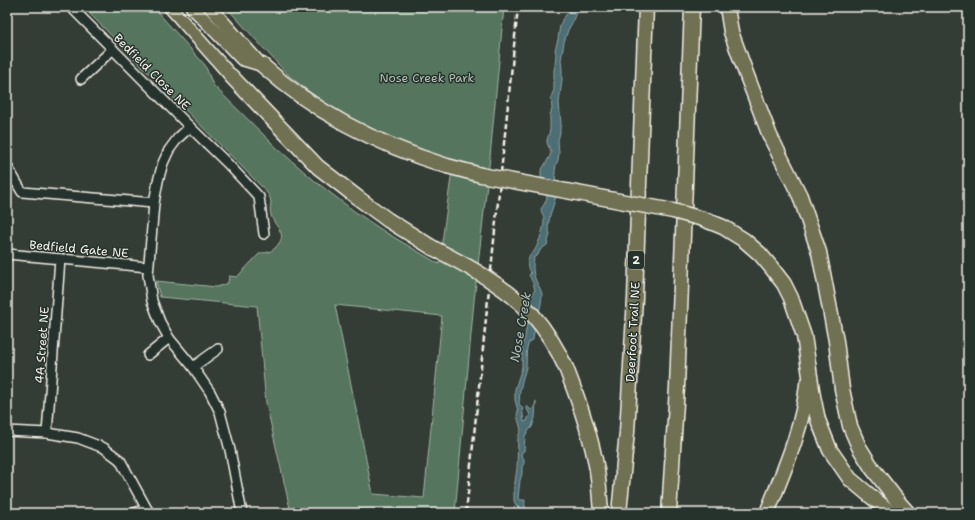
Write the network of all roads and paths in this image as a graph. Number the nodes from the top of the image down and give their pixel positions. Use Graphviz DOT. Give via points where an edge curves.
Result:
graph roads {
  1 [pos="71,7"];
  2 [pos="170,7"];
  3 [pos="192,7"];
  4 [pos="210,7"];
  5 [pos="646,7"];
  6 [pos="692,7"];
  7 [pos="727,7"];
  8 [pos="113,50"];
  9 [pos="262,65"];
  10 [pos="231,76"];
  11 [pos="80,79"];
  12 [pos="190,127"];
  13 [pos="7,166"];
  14 [pos="154,203"];
  15 [pos="264,234"];
  16 [pos="7,254"];
  17 [pos="60,259"];
  18 [pos="148,267"];
  19 [pos="169,338"];
  20 [pos="218,349"];
  21 [pos="148,355"];
  22 [pos="808,362"];
  23 [pos="193,367"];
  24 [pos="7,431"];
  25 [pos="47,433"];
  26 [pos="148,511"];
  27 [pos="134,513"];
  28 [pos="242,513"];
  29 [pos="601,513"];
  30 [pos="619,513"];
  31 [pos="669,513"];
  32 [pos="766,513"];
  33 [pos="892,513"];
  34 [pos="908,513"];
  1 -- 8 [label="street, Bedfield Close NE"];
  2 -- 10 [label="main road"];
  3 -- 9 [label="main road" via="242,59"];
  4 -- 9 [label="main road"];
  5 -- 30 [label="highway, Deerfoot Trail NE / 2" via="635,298"];
  6 -- 31 [label="highway" via="677,387"];
  7 -- 34 [label="highway" via="731,32 747,76 770,136 800,196 819,252 850,426 858,447 872,468"];
  8 -- 11 [label="street"];
  8 -- 12 [label="street, Bedfield Close NE"];
  9 -- 22 [label="highway, bridge" via="294,92 328,114 410,154 481,175 673,211 713,223 732,233 760,254 784,284 804,336"];
  10 -- 29 [label="highway, bridge" via="318,167 388,220 482,274 532,314 559,353 579,402 597,470"];
  12 -- 14 [label="street, Bedfield Close NE" via="169,150 163,163"];
  12 -- 15 [label="street" via="259,198"];
  13 -- 14 [label="street" via="22,192"];
  14 -- 18 [label="street, Bedfield Close NE"];
  16 -- 17 [label="street, Bedfield Gate NE"];
  17 -- 18 [label="street, Bedfield Gate NE"];
  17 -- 25 [label="street, 4A Street NE"];
  18 -- 19 [label="street, Bedfield Close NE" via="152,301"];
  19 -- 21 [label="street"];
  19 -- 23 [label="street, Bedfield Close NE"];
  20 -- 23 [label="street"];
  22 -- 32 [label="highway" via="806,396 798,426"];
  22 -- 33 [label="highway" via="818,420 830,450 850,479"];
  23 -- 28 [label="street, Bedfield Close NE" via="220,412"];
  24 -- 25 [label="street"];
  25 -- 26 [label="street" via="78,438 104,448 120,460"];
  26 -- 27 [label="street"];
}
